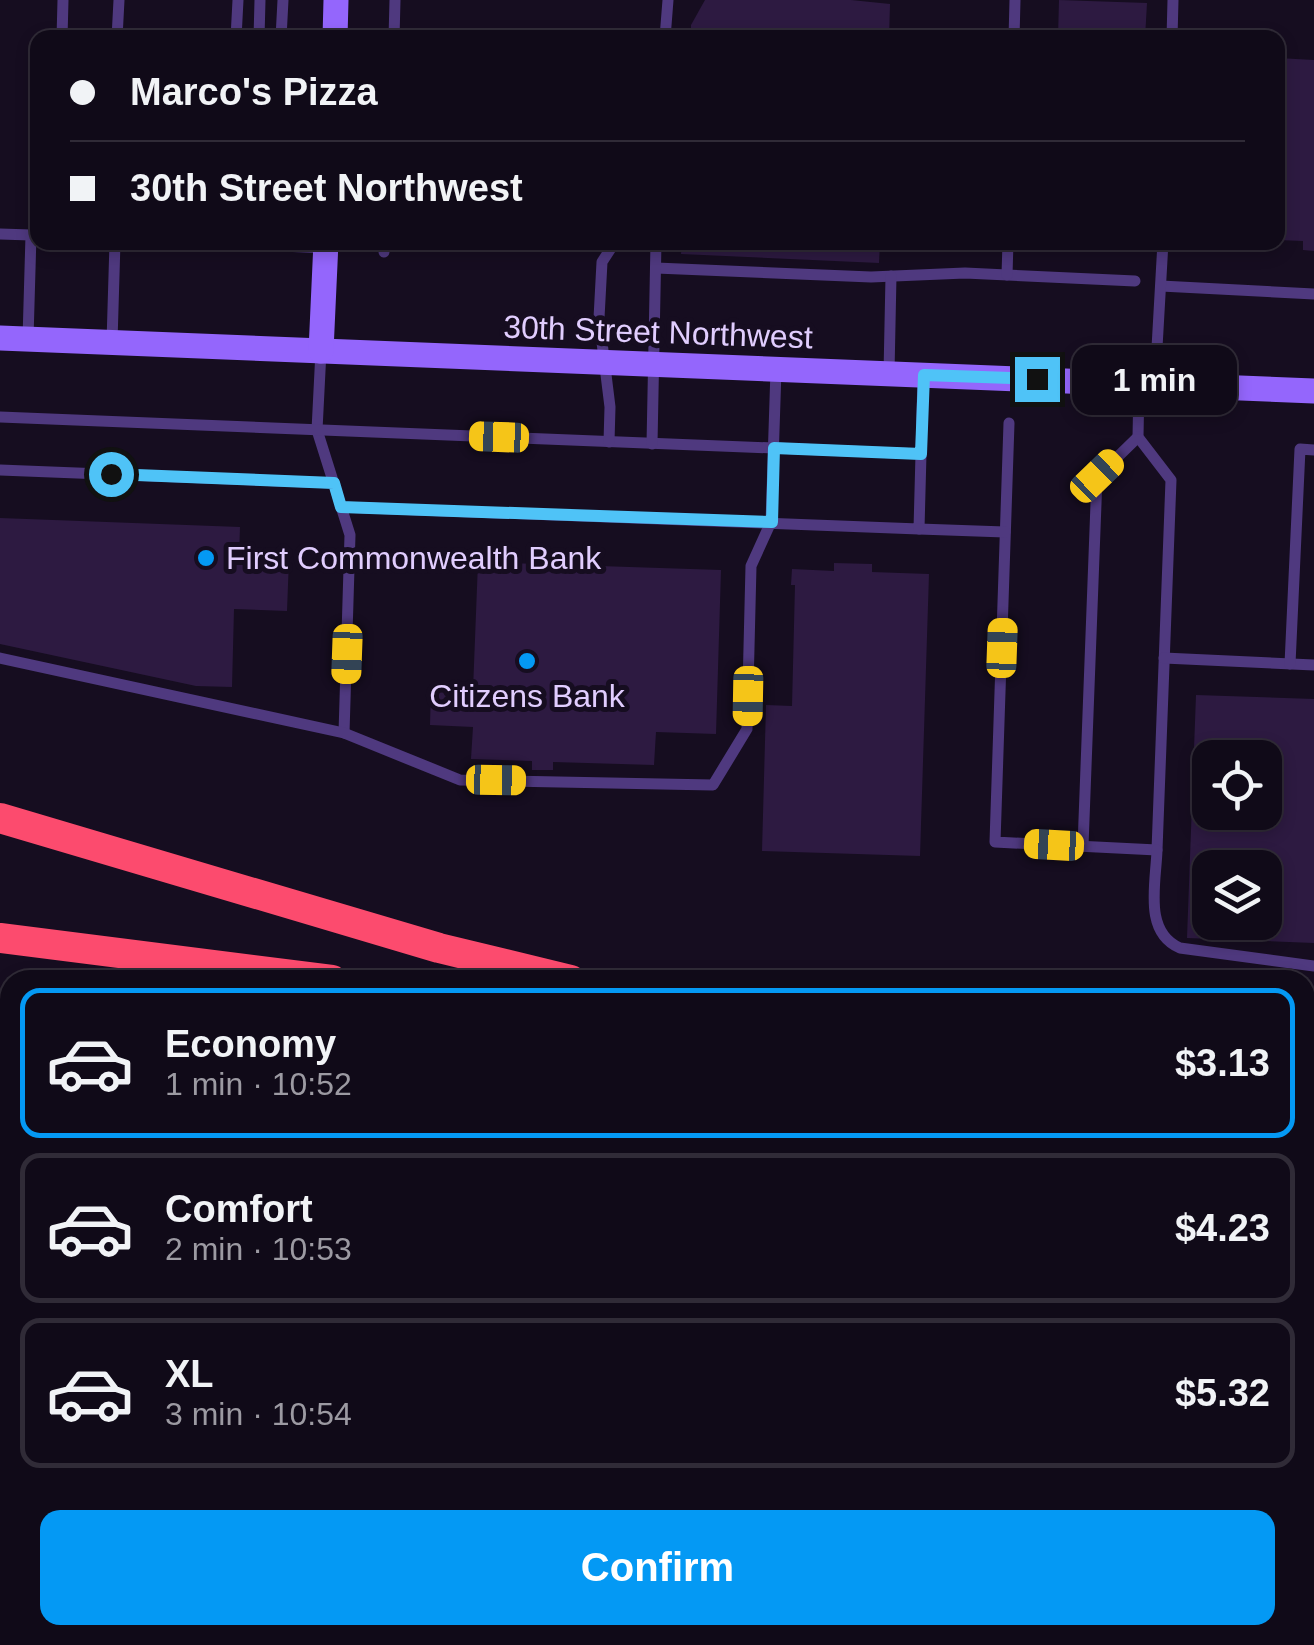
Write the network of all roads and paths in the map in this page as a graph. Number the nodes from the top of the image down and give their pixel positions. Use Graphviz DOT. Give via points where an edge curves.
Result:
graph roads {
  1 [pos="63,0"];
  2 [pos="119,0"];
  3 [pos="238,0"];
  4 [pos="260,0"];
  5 [pos="283,0"];
  6 [pos="336,0"];
  7 [pos="395,0"];
  8 [pos="668,0"];
  9 [pos="1015,0"];
  10 [pos="1173,0"];
  11 [pos="62,30"];
  12 [pos="117,30"];
  13 [pos="236,30"];
  14 [pos="258,30"];
  15 [pos="281,30"];
  16 [pos="335,30"];
  17 [pos="394,30"];
  18 [pos="666,30"];
  19 [pos="1014,30"];
  20 [pos="1172,30"];
  21 [pos="0,234"];
  22 [pos="30,235"];
  23 [pos="33,250"];
  24 [pos="115,250"];
  25 [pos="326,250"];
  26 [pos="610,250"];
  27 [pos="656,250"];
  28 [pos="1008,250"];
  29 [pos="1163,250"];
  30 [pos="656,268"];
  31 [pos="1006,274"];
  32 [pos="891,276"];
  33 [pos="1134,281"];
  34 [pos="1161,286"];
  35 [pos="1314,294"];
  36 [pos="0,338"];
  37 [pos="28,339"];
  38 [pos="112,342"];
  39 [pos="321,351"];
  40 [pos="604,362"];
  41 [pos="655,364"];
  42 [pos="776,370"];
  43 [pos="889,374"];
  44 [pos="924,375"];
  45 [pos="1147,384"];
  46 [pos="1314,391"];
  47 [pos="0,417"];
  48 [pos="1009,423"];
  49 [pos="317,430"];
  50 [pos="1138,437"];
  51 [pos="609,442"];
  52 [pos="652,444"];
  53 [pos="774,448"];
  54 [pos="1314,450"];
  55 [pos="921,454"];
  56 [pos="0,470"];
  57 [pos="334,483"];
  58 [pos="341,507"];
  59 [pos="772,522"];
  60 [pos="919,529"];
  61 [pos="1006,532"];
  62 [pos="0,658"];
  63 [pos="1164,658"];
  64 [pos="1290,664"];
  65 [pos="1314,665"];
  66 [pos="344,733"];
  67 [pos="0,818"];
  68 [pos="1083,846"];
  69 [pos="1157,850"];
  70 [pos="0,938"];
  71 [pos="1314,966"];
  72 [pos="253,970"];
  73 [pos="530,970"];
  1 -- 11 [label="lane"];
  2 -- 12 [label="lane"];
  3 -- 13 [label="lane"];
  4 -- 14 [label="lane"];
  5 -- 15 [label="lane"];
  6 -- 16 [label="main road"];
  7 -- 17 [label="lane"];
  8 -- 18 [label="lane"];
  9 -- 19 [label="lane"];
  10 -- 20 [label="lane"];
  21 -- 22 [label="lane"];
  23 -- 37 [label="lane"];
  24 -- 38 [label="lane"];
  25 -- 39 [label="main road"];
  26 -- 40 [label="lane" via="602,262 599,318"];
  27 -- 30 [label="lane"];
  28 -- 31 [label="lane"];
  29 -- 34 [label="lane"];
  30 -- 32 [label="lane"];
  30 -- 41 [label="lane"];
  31 -- 32 [label="lane"];
  31 -- 33 [label="lane"];
  32 -- 43 [label="lane"];
  34 -- 35 [label="lane"];
  34 -- 45 [label="lane"];
  36 -- 37 [label="main road, 30th Street Northwest"];
  37 -- 38 [label="main road, 30th Street Northwest"];
  38 -- 39 [label="main road, 30th Street Northwest"];
  39 -- 40 [label="main road, 30th Street Northwest"];
  39 -- 49 [label="lane"];
  40 -- 41 [label="main road, 30th Street Northwest"];
  40 -- 51 [label="lane"];
  41 -- 42 [label="main road, 30th Street Northwest"];
  41 -- 52 [label="lane"];
  42 -- 43 [label="main road, 30th Street Northwest"];
  42 -- 53 [label="lane"];
  43 -- 44 [label="main road, 30th Street Northwest"];
  44 -- 45 [label="main road, 30th Street Northwest"];
  44 -- 55 [label="lane"];
  45 -- 46 [label="main road, 30th Street Northwest"];
  45 -- 50 [label="lane"];
  47 -- 49 [label="lane"];
  48 -- 61 [label="lane"];
  49 -- 51 [label="lane"];
  49 -- 57 [label="lane"];
  50 -- 63 [label="lane" via="1171,480"];
  50 -- 68 [label="lane" via="1097,476"];
  51 -- 52 [label="lane"];
  52 -- 53 [label="lane"];
  53 -- 55 [label="lane"];
  53 -- 59 [label="lane"];
  54 -- 64 [label="lane" via="1300,449"];
  55 -- 60 [label="lane"];
  56 -- 57 [label="lane"];
  57 -- 58 [label="lane"];
  58 -- 59 [label="lane"];
  58 -- 66 [label="lane" via="350,535"];
  59 -- 60 [label="lane"];
  59 -- 66 [label="lane" via="752,566 747,729 714,785 460,780"];
  60 -- 61 [label="lane"];
  61 -- 68 [label="lane" via="995,842"];
  62 -- 66 [label="lane"];
  63 -- 64 [label="lane"];
  63 -- 69 [label="lane"];
  64 -- 65 [label="lane"];
  67 -- 73 [label="highway"];
  68 -- 69 [label="lane"];
  69 -- 71 [label="lane" via="1156,922 1168,942"];
  70 -- 72 [label="highway"];
}
